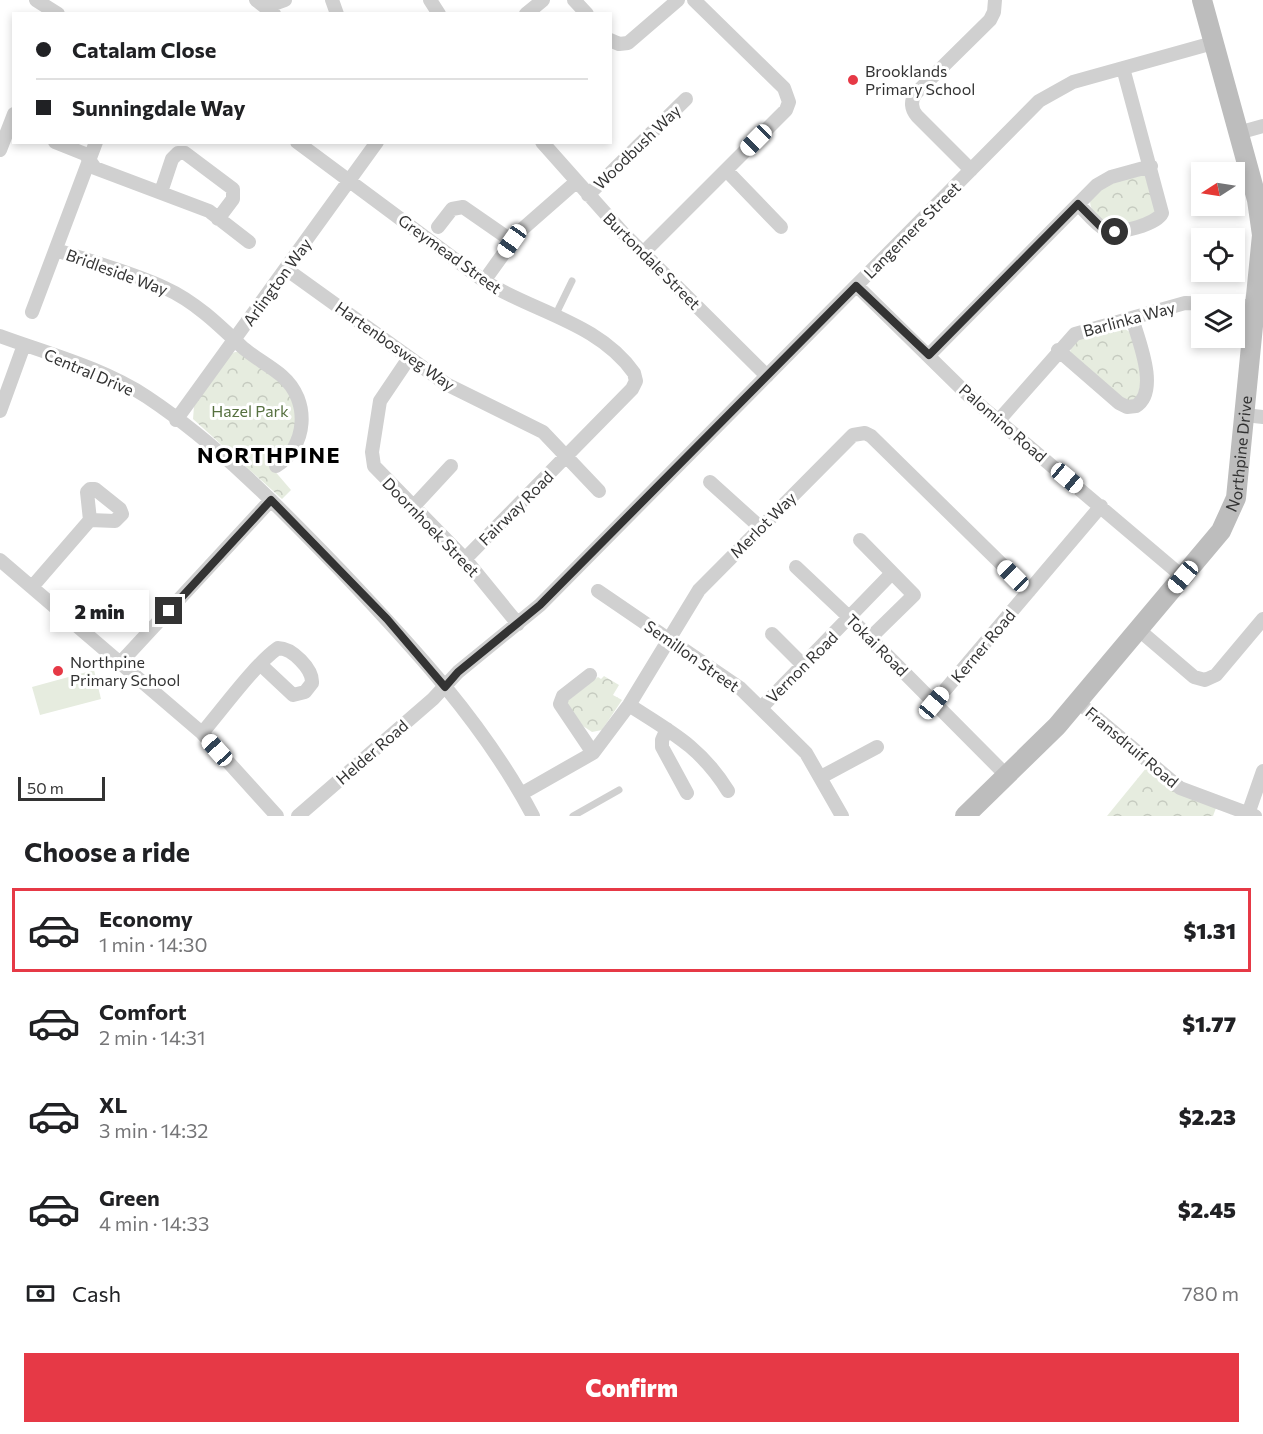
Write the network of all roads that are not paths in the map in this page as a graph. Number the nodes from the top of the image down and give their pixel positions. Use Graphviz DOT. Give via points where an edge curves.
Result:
graph roads {
  1 [pos="36,0"];
  2 [pos="285,0"];
  3 [pos="543,0"];
  4 [pos="574,0"];
  5 [pos="678,0"];
  6 [pos="694,0"];
  7 [pos="995,0"];
  8 [pos="1202,0"];
  9 [pos="54,7"];
  10 [pos="265,7"];
  11 [pos="528,12"];
  12 [pos="584,12"];
  13 [pos="612,41"];
  14 [pos="1214,43"];
  15 [pos="1123,68"];
  16 [pos="686,99"];
  17 [pos="12,122"];
  18 [pos="1263,126"];
  19 [pos="1238,133"];
  20 [pos="60,144"];
  21 [pos="95,144"];
  22 [pos="300,144"];
  23 [pos="376,144"];
  24 [pos="544,144"];
  25 [pos="0,150"];
  26 [pos="90,160"];
  27 [pos="1151,166"];
  28 [pos="726,170"];
  29 [pos="971,170"];
  30 [pos="350,182"];
  31 [pos="576,182"];
  32 [pos="161,192"];
  33 [pos="588,195"];
  34 [pos="1078,204"];
  35 [pos="219,219"];
  36 [pos="438,227"];
  37 [pos="781,227"];
  38 [pos="1263,235"];
  39 [pos="512,241"];
  40 [pos="249,242"];
  41 [pos="56,250"];
  42 [pos="643,253"];
  43 [pos="286,269"];
  44 [pos="572,280"];
  45 [pos="484,281"];
  46 [pos="856,286"];
  47 [pos="1191,303"];
  48 [pos="32,312"];
  49 [pos="1257,315"];
  50 [pos="555,316"];
  51 [pos="1132,318"];
  52 [pos="0,336"];
  53 [pos="235,339"];
  54 [pos="24,345"];
  55 [pos="1058,350"];
  56 [pos="929,355"];
  57 [pos="409,358"];
  58 [pos="767,376"];
  59 [pos="636,381"];
  60 [pos="0,411"];
  61 [pos="1254,416"];
  62 [pos="176,420"];
  63 [pos="999,420"];
  64 [pos="566,456"];
  65 [pos="276,466"];
  66 [pos="451,466"];
  67 [pos="710,482"];
  68 [pos="599,490"];
  69 [pos="271,500"];
  70 [pos="413,507"];
  71 [pos="1101,507"];
  72 [pos="90,520"];
  73 [pos="761,528"];
  74 [pos="860,540"];
  75 [pos="465,559"];
  76 [pos="0,560"];
  77 [pos="796,567"];
  78 [pos="892,573"];
  79 [pos="1183,577"];
  80 [pos="32,587"];
  81 [pos="598,591"];
  82 [pos="1029,591"];
  83 [pos="850,618"];
  84 [pos="1263,619"];
  85 [pos="518,624"];
  86 [pos="1139,630"];
  87 [pos="772,634"];
  88 [pos="870,638"];
  89 [pos="670,641"];
  90 [pos="121,662"];
  91 [pos="261,665"];
  92 [pos="804,666"];
  93 [pos="590,675"];
  94 [pos="445,687"];
  95 [pos="1078,702"];
  96 [pos="934,703"];
  97 [pos="629,705"];
  98 [pos="761,708"];
  99 [pos="667,729"];
  100 [pos="202,733"];
  101 [pos="877,747"];
  102 [pos="593,753"];
  103 [pos="1263,771"];
  104 [pos="1007,776"];
  105 [pos="821,777"];
  106 [pos="620,790"];
  107 [pos="728,790"];
  108 [pos="687,793"];
  109 [pos="521,794"];
  110 [pos="1251,815"];
  111 [pos="277,816"];
  112 [pos="298,816"];
  113 [pos="533,816"];
  114 [pos="575,816"];
  115 [pos="842,816"];
  116 [pos="965,816"];
  1 -- 9 [label="street"];
  2 -- 10 [label="street"];
  3 -- 11 [label="street"];
  4 -- 12 [label="street"];
  5 -- 13 [label="street" via="628,43"];
  6 -- 28 [label="street" via="784,88 788,97 786,110"];
  7 -- 29 [label="street" via="990,20 912,101 914,113"];
  8 -- 14 [label="street, Northpine Drive"];
  14 -- 15 [label="street, Langemere Street"];
  14 -- 19 [label="street, Northpine Drive"];
  15 -- 27 [label="street"];
  15 -- 29 [label="street, Langemere Street" via="1073,82 1047,95"];
  16 -- 33 [label="street, Woodbush Way"];
  17 -- 25 [label="street"];
  18 -- 19 [label="street"];
  19 -- 38 [label="street, Northpine Drive"];
  20 -- 26 [label="street"];
  21 -- 26 [label="street"];
  22 -- 30 [label="street, Greymead Street"];
  23 -- 30 [label="street, Arlington Way"];
  24 -- 31 [label="street, Burtondale Street"];
  26 -- 32 [label="street" via="95,168"];
  26 -- 41 [label="street"];
  27 -- 34 [label="street" via="1104,180"];
  27 -- 34 [label="street" via="1163,210 1156,221 1111,231 1102,228"];
  28 -- 37 [label="street"];
  28 -- 42 [label="street"];
  29 -- 46 [label="street, Langemere Street"];
  30 -- 43 [label="street, Arlington Way"];
  30 -- 45 [label="street, Greymead Street"];
  31 -- 33 [label="street, Burtondale Street"];
  31 -- 39 [label="street"];
  32 -- 35 [label="street"];
  32 -- 35 [label="street" via="172,159 185,153 233,189 233,199"];
  33 -- 42 [label="street, Burtondale Street"];
  34 -- 56 [label="street"];
  35 -- 40 [label="street"];
  36 -- 39 [label="street" via="452,209 463,207"];
  38 -- 49 [label="street, Northpine Drive"];
  39 -- 45 [label="street"];
  41 -- 48 [label="street"];
  41 -- 53 [label="street, Bridleside Way" via="164,287 183,297"];
  42 -- 58 [label="street, Burtondale Street"];
  43 -- 53 [label="street, Arlington Way"];
  43 -- 57 [label="street, Hartenbosweg Way"];
  44 -- 50 [label="lane"];
  45 -- 50 [label="street, Greymead Street"];
  46 -- 56 [label="street, Palomino Road"];
  46 -- 58 [label="street, Langemere Street"];
  47 -- 51 [label="street, Barlinka Way"];
  49 -- 61 [label="street, Northpine Drive"];
  50 -- 59 [label="street, Greymead Street" via="601,339 632,370"];
  51 -- 55 [label="street, Barlinka Way" via="1075,334"];
  51 -- 55 [label="street" via="1146,374 1145,396 1136,406 1119,403"];
  52 -- 54 [label="street, Central Drive"];
  53 -- 62 [label="street, Arlington Way"];
  53 -- 65 [label="street, Bridleside Way" via="283,377 300,407 300,438 288,457"];
  54 -- 60 [label="street"];
  54 -- 62 [label="street, Central Drive" via="123,384"];
  55 -- 63 [label="street, Barlinka Way"];
  56 -- 63 [label="street, Palomino Road"];
  57 -- 64 [label="street, Hartenbosweg Way" via="464,394 538,428"];
  57 -- 70 [label="street, Doornhoek Street" via="382,397 371,457 376,471"];
  58 -- 85 [label="street, Langemere Street"];
  59 -- 64 [label="street, Fairway Road"];
  61 -- 79 [label="street, Northpine Drive" via="1233,510"];
  62 -- 69 [label="street, Central Drive"];
  63 -- 71 [label="street, Palomino Road"];
  64 -- 68 [label="street, Fairway Road"];
  64 -- 75 [label="street, Fairway Road"];
  66 -- 70 [label="street"];
  67 -- 73 [label="street"];
  69 -- 90 [label="street"];
  69 -- 94 [label="street, Central Drive" via="387,619"];
  70 -- 75 [label="street, Doornhoek Street"];
  71 -- 79 [label="street, Palomino Road"];
  71 -- 82 [label="street, Kerner Road"];
  72 -- 80 [label="street"];
  73 -- 82 [label="street, Merlot Way" via="850,437 865,433"];
  73 -- 89 [label="street, Merlot Way" via="693,598"];
  74 -- 78 [label="street"];
  75 -- 85 [label="street, Doornhoek Street"];
  76 -- 80 [label="street"];
  77 -- 83 [label="street, Tokai Road"];
  78 -- 83 [label="street, Vernon Road"];
  78 -- 88 [label="street" via="914,595"];
  79 -- 86 [label="street, Northpine Drive"];
  80 -- 90 [label="street"];
  81 -- 89 [label="street, Semillon Street"];
  82 -- 96 [label="street, Kerner Road"];
  83 -- 88 [label="street, Tokai Road"];
  83 -- 92 [label="street, Vernon Road"];
  84 -- 86 [label="street" via="1216,675 1205,680 1194,677"];
  85 -- 94 [label="street, Langemere Street"];
  86 -- 95 [label="street, Northpine Drive"];
  87 -- 92 [label="street"];
  88 -- 96 [label="street, Tokai Road"];
  89 -- 97 [label="street, Merlot Way"];
  89 -- 98 [label="street, Semillon Street" via="731,681"];
  90 -- 100 [label="street"];
  91 -- 100 [label="street"];
  92 -- 98 [label="street, Vernon Road"];
  93 -- 102 [label="street" via="563,696 560,704"];
  94 -- 109 [label="street, Central Drive" via="495,749"];
  94 -- 112 [label="street, Helder Road"];
  95 -- 104 [label="street, Northpine Drive"];
  95 -- 110 [label="street, Fransdruif Road" via="1180,788"];
  96 -- 104 [label="street, Tokai Road"];
  97 -- 99 [label="street"];
  97 -- 102 [label="street, Merlot Way"];
  98 -- 105 [label="street, Semillon Street" via="806,753"];
  99 -- 107 [label="street" via="712,765"];
  99 -- 108 [label="street" via="663,750"];
  100 -- 111 [label="street"];
  101 -- 105 [label="street"];
  102 -- 109 [label="street, Merlot Way"];
  103 -- 110 [label="street"];
  104 -- 116 [label="street, Northpine Drive"];
  105 -- 115 [label="street, Semillon Street"];
  106 -- 114 [label="lane"];
  109 -- 113 [label="street, Central Drive"];
}
